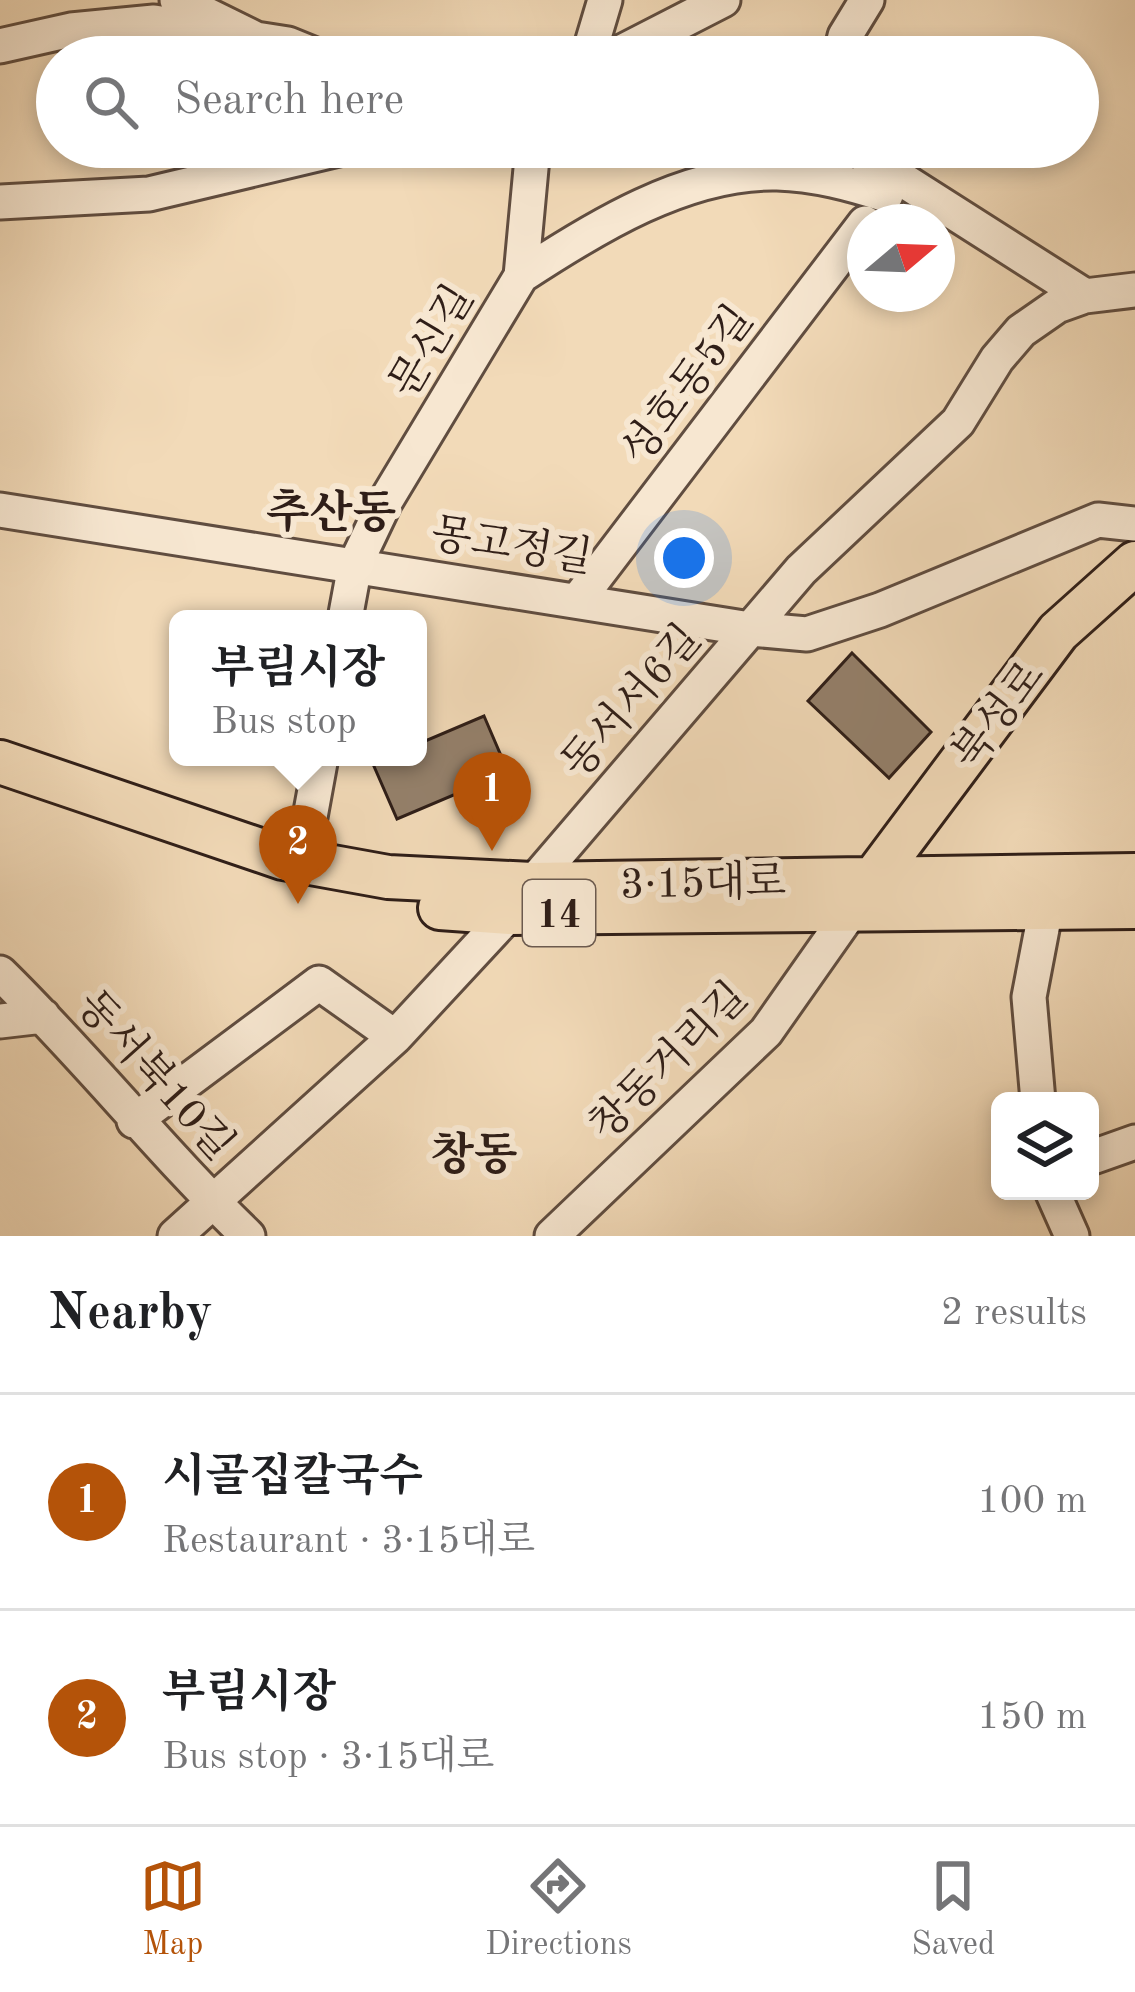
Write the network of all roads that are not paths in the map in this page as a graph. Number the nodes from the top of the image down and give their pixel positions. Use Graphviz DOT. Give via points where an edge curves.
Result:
graph roads {
  1 [pos="177,0"];
  2 [pos="604,0"];
  3 [pos="723,0"];
  4 [pos="867,0"];
  5 [pos="44,36"];
  6 [pos="238,36"];
  7 [pos="250,36"];
  8 [pos="594,36"];
  9 [pos="653,36"];
  10 [pos="845,36"];
  11 [pos="36,38"];
  12 [pos="0,46"];
  13 [pos="259,168"];
  14 [pos="531,168"];
  15 [pos="861,168"];
  16 [pos="0,202"];
  17 [pos="877,204"];
  18 [pos="879,204"];
  19 [pos="955,239"];
  20 [pos="847,247"];
  21 [pos="521,276"];
  22 [pos="1135,290"];
  23 [pos="1085,296"];
  24 [pos="0,510"];
  25 [pos="1135,524"];
  26 [pos="1135,563"];
  27 [pos="355,565"];
  28 [pos="578,600"];
  29 [pos="347,610"];
  30 [pos="750,629"];
  31 [pos="0,762"];
  32 [pos="319,766"];
  33 [pos="0,790"];
  34 [pos="302,862"];
  35 [pos="1135,875"];
  36 [pos="862,895"];
  37 [pos="521,899"];
  38 [pos="1135,907"];
  39 [pos="1046,908"];
  40 [pos="0,973"];
  41 [pos="44,1016"];
  42 [pos="0,1021"];
  43 [pos="395,1037"];
  44 [pos="1037,1092"];
  45 [pos="134,1121"];
  46 [pos="1135,1142"];
  47 [pos="1099,1155"];
  48 [pos="1056,1200"];
  49 [pos="214,1203"];
  50 [pos="175,1236"];
  51 [pos="248,1236"];
  52 [pos="552,1236"];
  53 [pos="1072,1236"];
  1 -- 7 [label="street"];
  2 -- 8 [label="street"];
  3 -- 9 [label="street"];
  4 -- 10 [label="street"];
  5 -- 6 [label="street" via="154,22"];
  11 -- 12 [label="street"];
  13 -- 16 [label="street" via="149,194"];
  14 -- 21 [label="street, 문신길"];
  15 -- 18 [label="street"];
  17 -- 21 [label="street" via="842,181 776,173 729,178 631,214"];
  19 -- 23 [label="street"];
  20 -- 28 [label="street, 성호동5길"];
  21 -- 27 [label="street, 문신길"];
  22 -- 23 [label="street"];
  23 -- 30 [label="street, 동서서6길" via="1021,331 958,422"];
  24 -- 27 [label="street, 몽고정길"];
  25 -- 30 [label="street, 몽고정길" via="1099,520 807,634"];
  26 -- 36 [label="main road, 북성로" via="1058,632"];
  27 -- 28 [label="street, 몽고정길"];
  27 -- 29 [label="street, 문신길"];
  28 -- 30 [label="street, 몽고정길"];
  30 -- 37 [label="street, 동서서6길"];
  31 -- 34 [label="main road, 3·15대로 / 14"];
  32 -- 34 [label="street"];
  33 -- 37 [label="main road, 3·15대로 / 14" via="272,880 384,904"];
  34 -- 37 [label="main road, 3·15대로 / 14"];
  35 -- 36 [label="main road, 3·15대로 / 14"];
  36 -- 37 [label="main road, 3·15대로 / 14"];
  36 -- 39 [label="main road, 3·15대로 / 14"];
  36 -- 52 [label="street, 창동거리길" via="766,1032"];
  37 -- 43 [label="street, 동서서6길"];
  38 -- 39 [label="main road, 3·15대로 / 14"];
  39 -- 44 [label="street" via="1030,997"];
  40 -- 41 [label="street, 동서북10길"];
  41 -- 42 [label="street"];
  41 -- 45 [label="street, 동서북10길"];
  43 -- 45 [label="street" via="319,983"];
  43 -- 49 [label="street, 동서서6길"];
  45 -- 49 [label="street, 동서북10길"];
  46 -- 47 [label="street"];
  48 -- 53 [label="street"];
  49 -- 50 [label="street, 동서서6길"];
  49 -- 51 [label="street, 동서북10길"];
}
